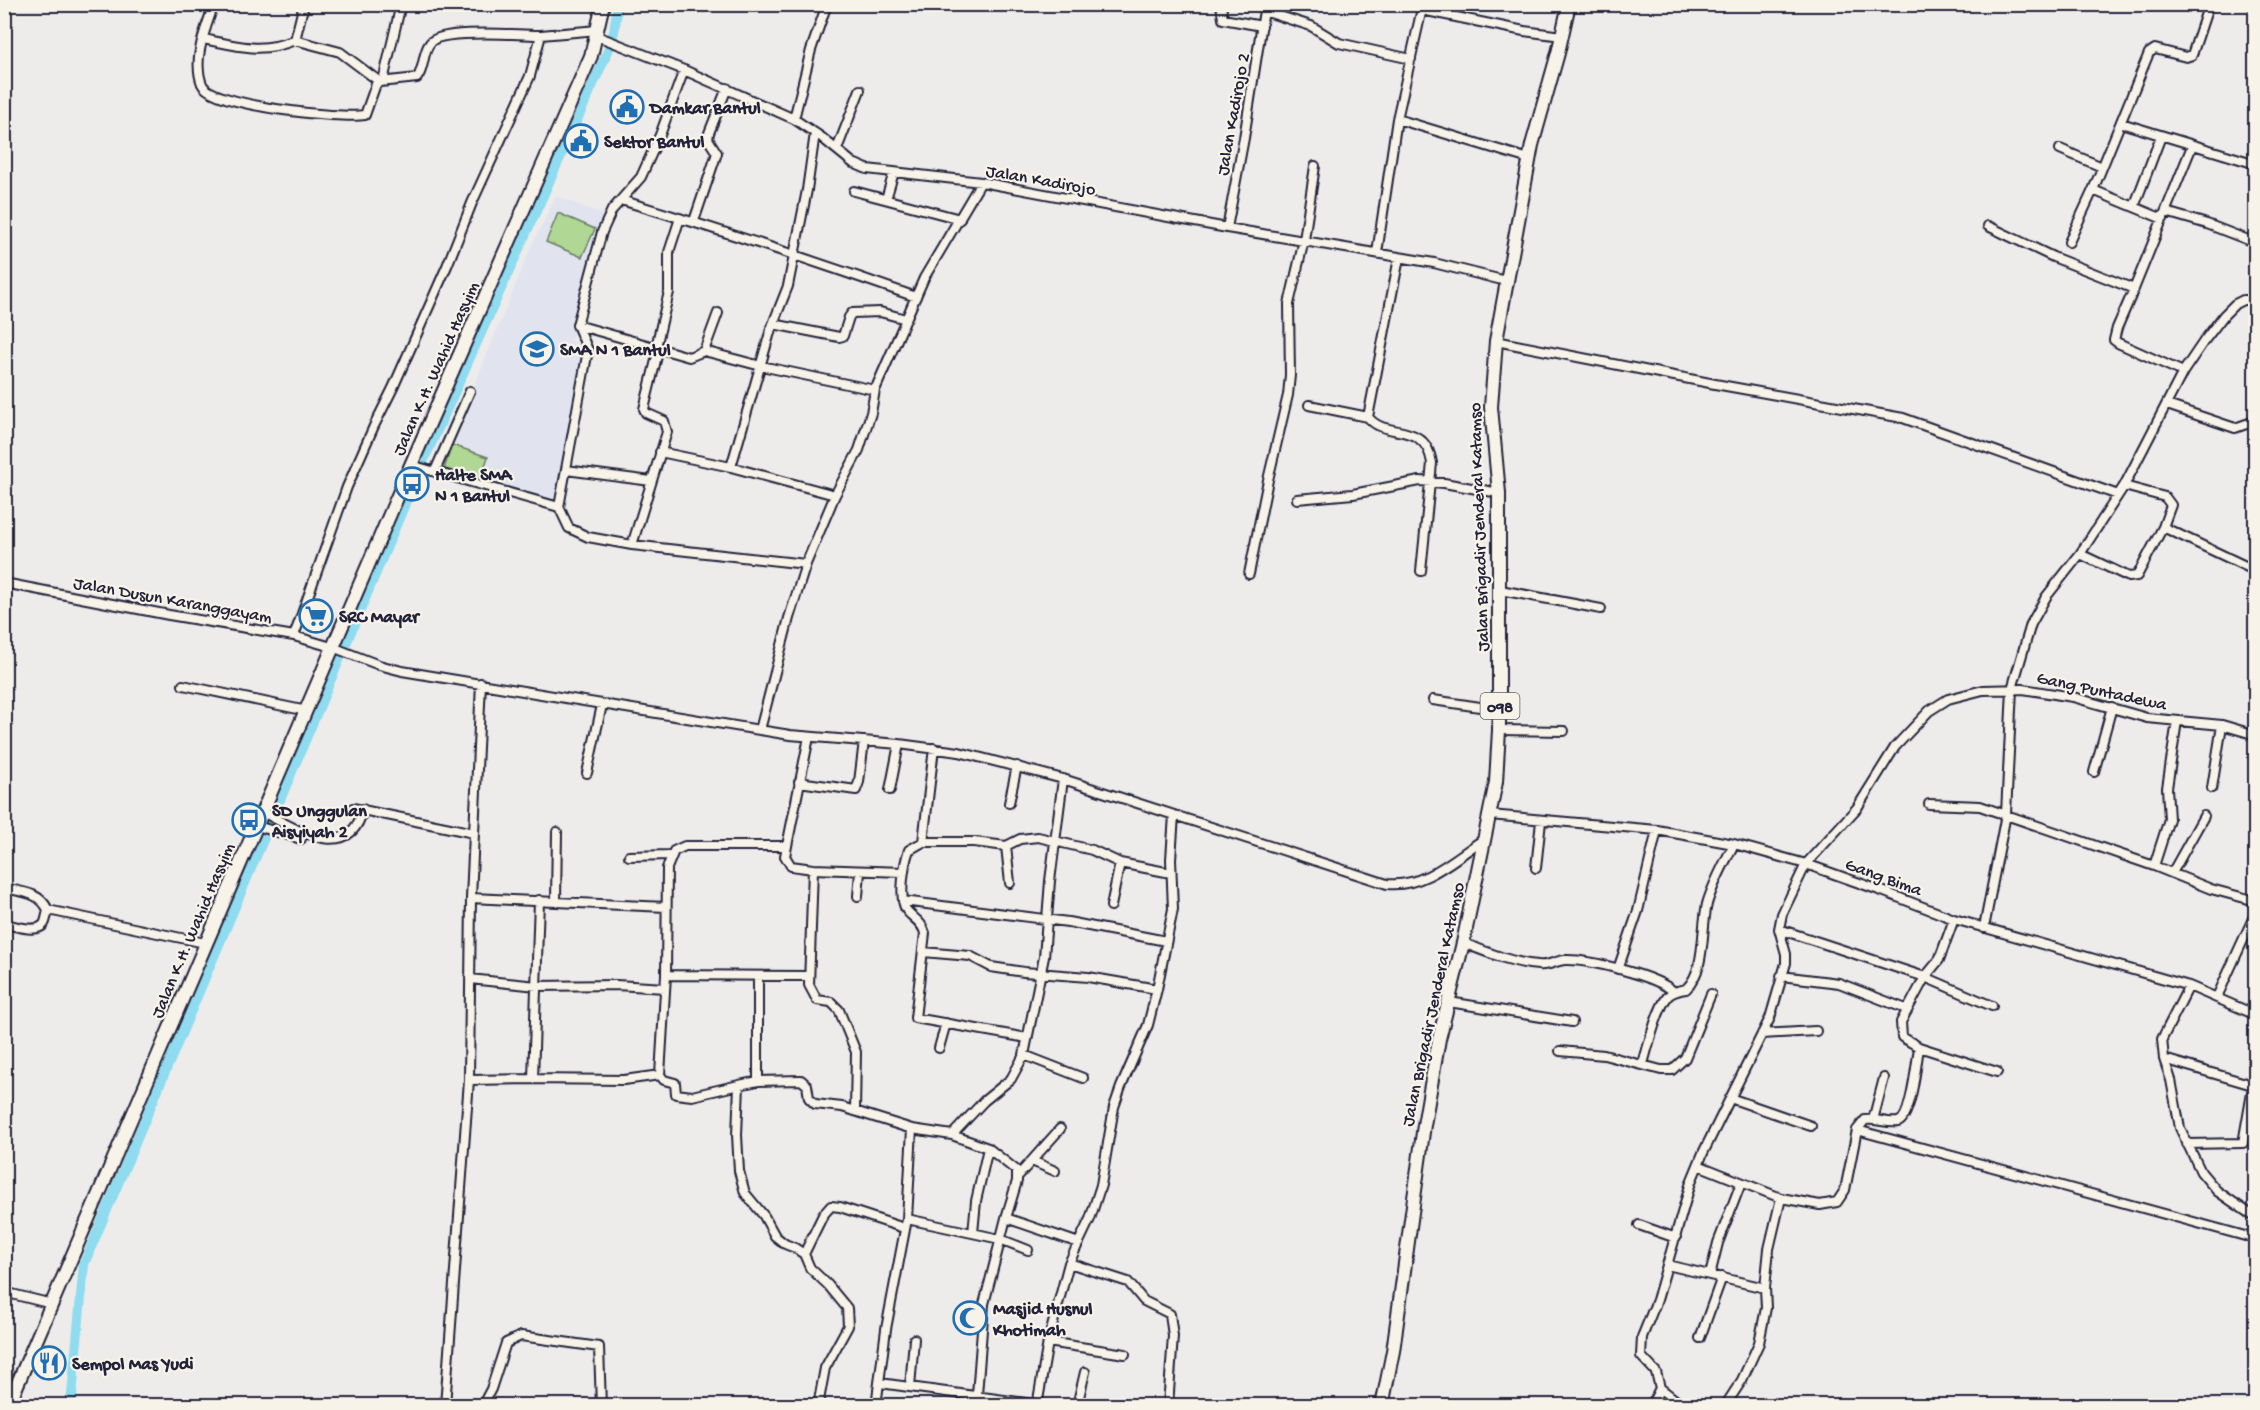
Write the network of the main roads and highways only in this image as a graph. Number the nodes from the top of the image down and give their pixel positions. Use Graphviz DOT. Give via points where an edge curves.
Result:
graph roads {
  1 [pos="603,4"];
  2 [pos="1569,4"];
  3 [pos="8,1406"];
  4 [pos="1383,1406"];
  1 -- 3 [label="main road, Jalan K.H. Wahid Hasyim" via="591,56 338,649 307,711 268,814 205,943"];
  2 -- 4 [label="main road, Jalan Brigadir Jenderal Katamso / 098" via="1529,159 1496,341 1491,407 1499,493 1500,710 1496,782 1439,1039"];
}
